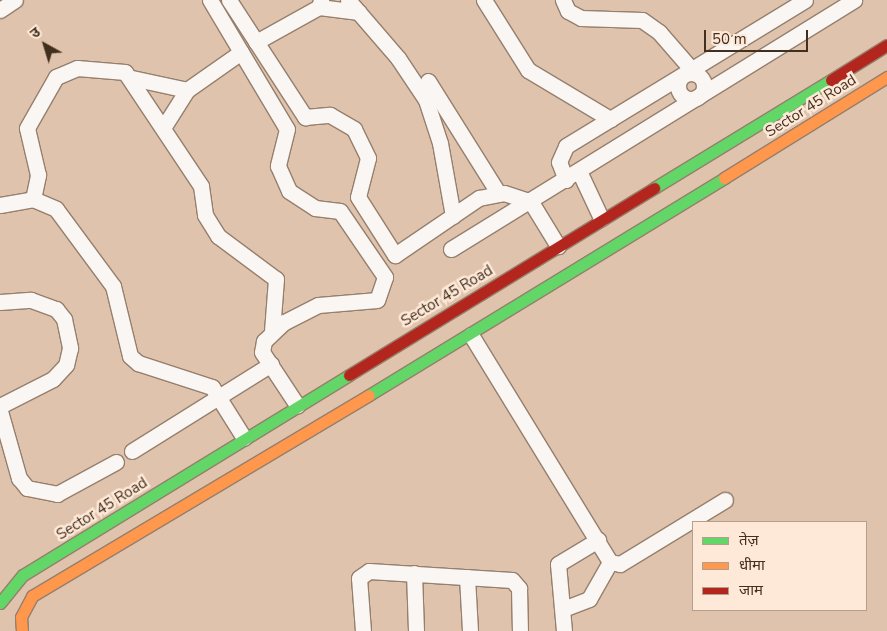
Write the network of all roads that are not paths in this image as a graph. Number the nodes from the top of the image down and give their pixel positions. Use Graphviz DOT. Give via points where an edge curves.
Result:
graph roads {
  1 [pos="15,0"];
  2 [pos="210,0"];
  3 [pos="228,0"];
  4 [pos="348,0"];
  5 [pos="484,0"];
  6 [pos="563,0"];
  7 [pos="805,0"];
  8 [pos="854,0"];
  9 [pos="320,3"];
  10 [pos="0,10"];
  11 [pos="359,12"];
  12 [pos="256,42"];
  13 [pos="887,45"];
  14 [pos="241,52"];
  15 [pos="687,73"];
  16 [pos="887,77"];
  17 [pos="132,78"];
  18 [pos="428,81"];
  19 [pos="188,90"];
  20 [pos="697,97"];
  21 [pos="610,119"];
  22 [pos="163,128"];
  23 [pos="579,171"];
  24 [pos="566,180"];
  25 [pos="499,194"];
  26 [pos="33,199"];
  27 [pos="530,202"];
  28 [pos="0,205"];
  29 [pos="452,216"];
  30 [pos="601,218"];
  31 [pos="558,246"];
  32 [pos="450,249"];
  33 [pos="0,302"];
  34 [pos="272,331"];
  35 [pos="471,335"];
  36 [pos="271,364"];
  37 [pos="220,397"];
  38 [pos="297,405"];
  39 [pos="0,406"];
  40 [pos="0,411"];
  41 [pos="244,438"];
  42 [pos="132,451"];
  43 [pos="116,462"];
  44 [pos="725,500"];
  45 [pos="598,540"];
  46 [pos="610,562"];
  47 [pos="414,573"];
  48 [pos="467,577"];
  49 [pos="0,598"];
  50 [pos="0,603"];
  51 [pos="564,609"];
  52 [pos="22,614"];
  53 [pos="22,631"];
  54 [pos="363,631"];
  55 [pos="416,631"];
  56 [pos="470,631"];
  57 [pos="520,631"];
  58 [pos="564,631"];
  1 -- 10 [label="street"];
  2 -- 14 [label="street"];
  3 -- 12 [label="street"];
  4 -- 11 [label="street"];
  5 -- 21 [label="street" via="528,70"];
  6 -- 15 [label="street" via="568,11 581,18 642,20 659,32"];
  7 -- 15 [label="street"];
  8 -- 20 [label="street"];
  9 -- 11 [label="street"];
  9 -- 12 [label="street"];
  11 -- 29 [label="street" via="426,100 440,143"];
  12 -- 29 [label="street" via="305,117 330,115 354,130 368,158 358,197 395,255"];
  13 -- 30 [label="street, Sector 45 Road"];
  14 -- 19 [label="street"];
  14 -- 34 [label="street" via="288,129 278,166 289,191 315,208 340,211 385,277 374,302 346,300 318,305"];
  15 -- 20 [label="street" via="701,78 703,86"];
  15 -- 21 [label="street"];
  16 -- 35 [label="street, Sector 45 Road"];
  17 -- 19 [label="street"];
  17 -- 22 [label="street"];
  17 -- 26 [label="street" via="115,68 77,68 56,77 27,128 38,175"];
  18 -- 25 [label="street"];
  19 -- 22 [label="street"];
  20 -- 23 [label="street"];
  21 -- 24 [label="street" via="566,146 559,162"];
  22 -- 34 [label="street" via="201,186 205,215 218,236 276,279"];
  23 -- 24 [label="street"];
  23 -- 30 [label="street"];
  24 -- 27 [label="street"];
  25 -- 27 [label="street"];
  25 -- 29 [label="street" via="480,198"];
  26 -- 28 [label="street"];
  26 -- 37 [label="street" via="56,209 113,286 130,356 138,364 206,383"];
  27 -- 31 [label="street"];
  27 -- 32 [label="street"];
  30 -- 31 [label="street, Sector 45 Road"];
  31 -- 38 [label="street, Sector 45 Road"];
  33 -- 39 [label="street" via="31,300 56,309 64,319 70,348 66,365 53,379"];
  34 -- 36 [label="street" via="262,352"];
  35 -- 45 [label="street"];
  35 -- 52 [label="street, Sector 45 Road" via="32,596"];
  36 -- 37 [label="street"];
  36 -- 38 [label="street"];
  37 -- 41 [label="street"];
  37 -- 42 [label="street"];
  38 -- 41 [label="street, Sector 45 Road"];
  40 -- 43 [label="street" via="20,478 27,488 56,494"];
  41 -- 49 [label="street, Sector 45 Road" via="23,575"];
  44 -- 46 [label="street" via="620,564"];
  45 -- 46 [label="street"];
  45 -- 51 [label="street" via="558,564"];
  46 -- 51 [label="street" via="589,600"];
  47 -- 48 [label="street"];
  47 -- 54 [label="street" via="362,572"];
  47 -- 55 [label="street"];
  48 -- 56 [label="street"];
  48 -- 57 [label="street" via="517,583"];
  49 -- 50 [label="street"];
  49 -- 52 [label="street"];
  51 -- 58 [label="street"];
  52 -- 53 [label="street"];
}
